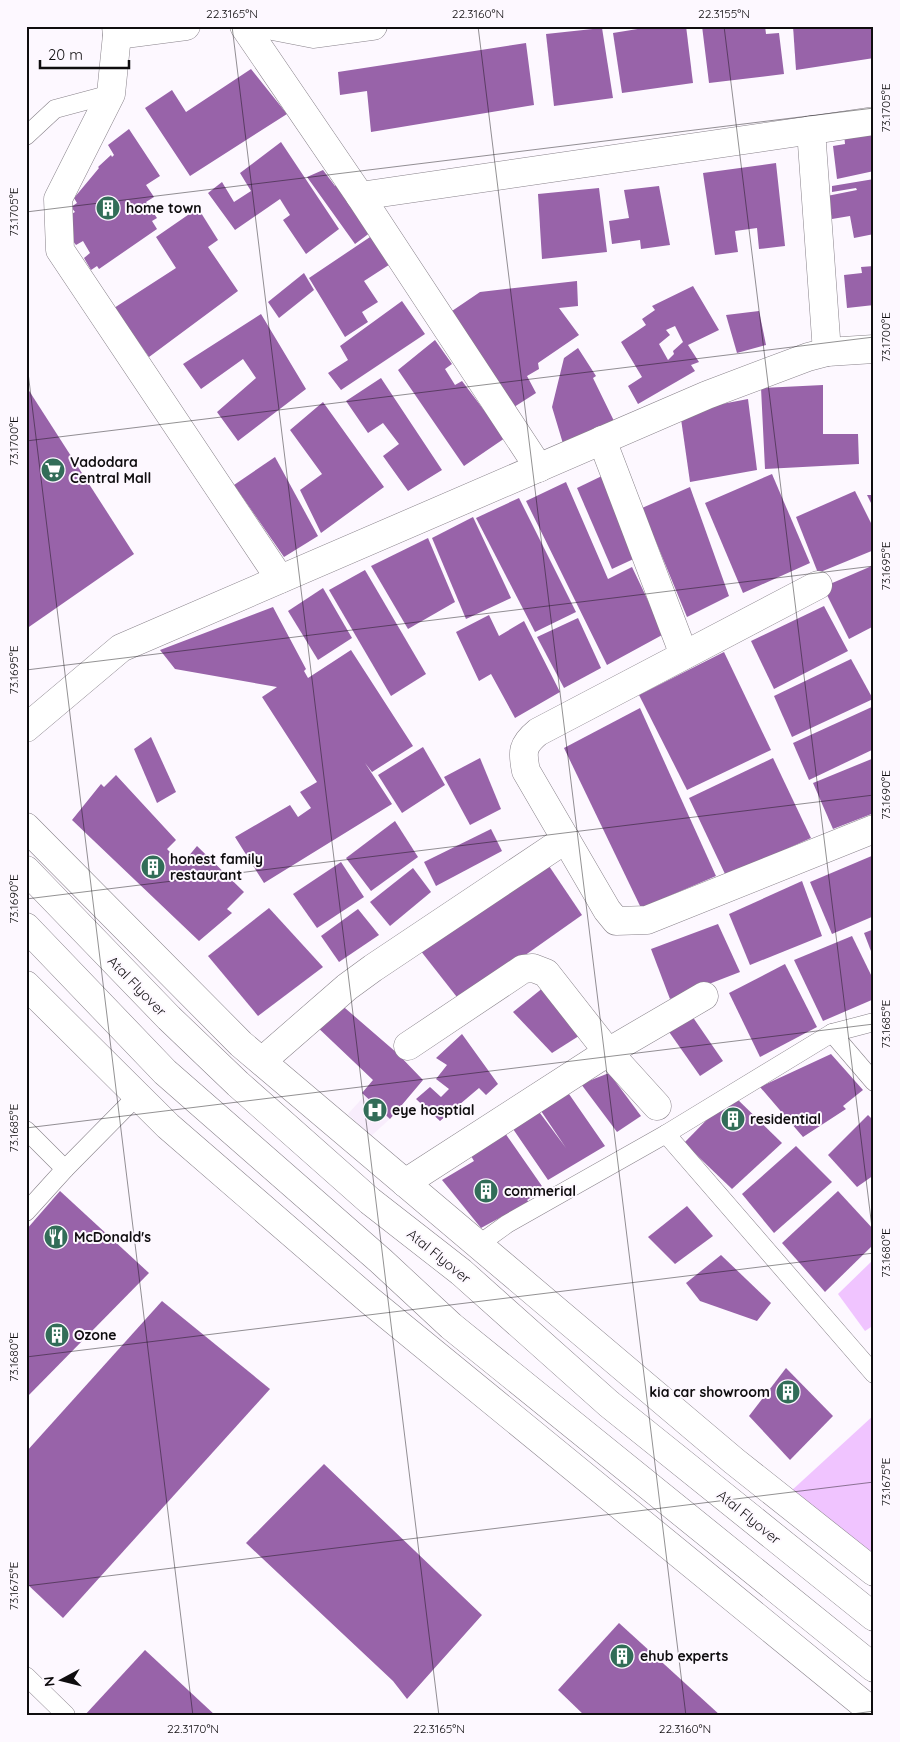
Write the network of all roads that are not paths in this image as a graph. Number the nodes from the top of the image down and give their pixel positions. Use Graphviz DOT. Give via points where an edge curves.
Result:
graph roads {
  1 [pos="186,26"];
  2 [pos="244,26"];
  3 [pos="273,26"];
  4 [pos="373,26"];
  5 [pos="116,30"];
  6 [pos="111,94"];
  7 [pos="874,121"];
  8 [pos="811,130"];
  9 [pos="26,136"];
  10 [pos="360,196"];
  11 [pos="874,349"];
  12 [pos="827,352"];
  13 [pos="602,440"];
  14 [pos="539,468"];
  15 [pos="280,579"];
  16 [pos="818,585"];
  17 [pos="684,655"];
  18 [pos="26,728"];
  19 [pos="26,827"];
  20 [pos="874,830"];
  21 [pos="566,839"];
  22 [pos="26,870"];
  23 [pos="26,927"];
  24 [pos="26,985"];
  25 [pos="704,996"];
  26 [pos="874,1022"];
  27 [pos="832,1034"];
  28 [pos="408,1046"];
  29 [pos="608,1052"];
  30 [pos="262,1061"];
  31 [pos="874,1082"];
  32 [pos="137,1096"];
  33 [pos="657,1106"];
  34 [pos="26,1130"];
  35 [pos="666,1134"];
  36 [pos="64,1169"];
  37 [pos="405,1183"];
  38 [pos="26,1212"];
  39 [pos="478,1244"];
  40 [pos="874,1374"];
  41 [pos="874,1572"];
  42 [pos="874,1617"];
  43 [pos="874,1668"];
  44 [pos="26,1676"];
  45 [pos="874,1713"];
  46 [pos="66,1715"];
  1 -- 5 [label="street"];
  2 -- 10 [label="street"];
  3 -- 4 [label="street" via="314,34"];
  5 -- 6 [label="street"];
  6 -- 9 [label="lane" via="54,109"];
  6 -- 15 [label="street" via="58,200 60,250"];
  7 -- 8 [label="street"];
  8 -- 10 [label="street"];
  8 -- 12 [label="street"];
  10 -- 14 [label="street"];
  11 -- 12 [label="street"];
  12 -- 13 [label="street" via="708,395"];
  13 -- 14 [label="street"];
  13 -- 17 [label="street"];
  14 -- 15 [label="street"];
  15 -- 18 [label="street" via="121,648"];
  16 -- 17 [label="street"];
  17 -- 21 [label="street" via="538,732 527,741 523,755 526,771"];
  19 -- 30 [label="street" via="241,1044"];
  20 -- 21 [label="street" via="647,920 627,922 616,921 607,910"];
  21 -- 30 [label="street" via="373,968"];
  22 -- 42 [label="street, Atal Flyover" via="169,1018 252,1097 370,1200 461,1272 609,1404"];
  23 -- 43 [label="street" via="165,1072 451,1326"];
  24 -- 32 [label="street"];
  25 -- 29 [label="street"];
  26 -- 27 [label="lane"];
  27 -- 31 [label="lane"];
  27 -- 35 [label="lane"];
  28 -- 29 [label="street" via="517,973 533,968 546,973"];
  29 -- 33 [label="street"];
  29 -- 37 [label="street"];
  30 -- 37 [label="street"];
  32 -- 36 [label="lane"];
  32 -- 45 [label="street" via="369,1300"];
  34 -- 36 [label="lane"];
  35 -- 39 [label="lane" via="507,1224"];
  35 -- 40 [label="lane"];
  36 -- 38 [label="lane"];
  37 -- 39 [label="street"];
  39 -- 41 [label="street" via="734,1461"];
  44 -- 46 [label="lane"];
}
